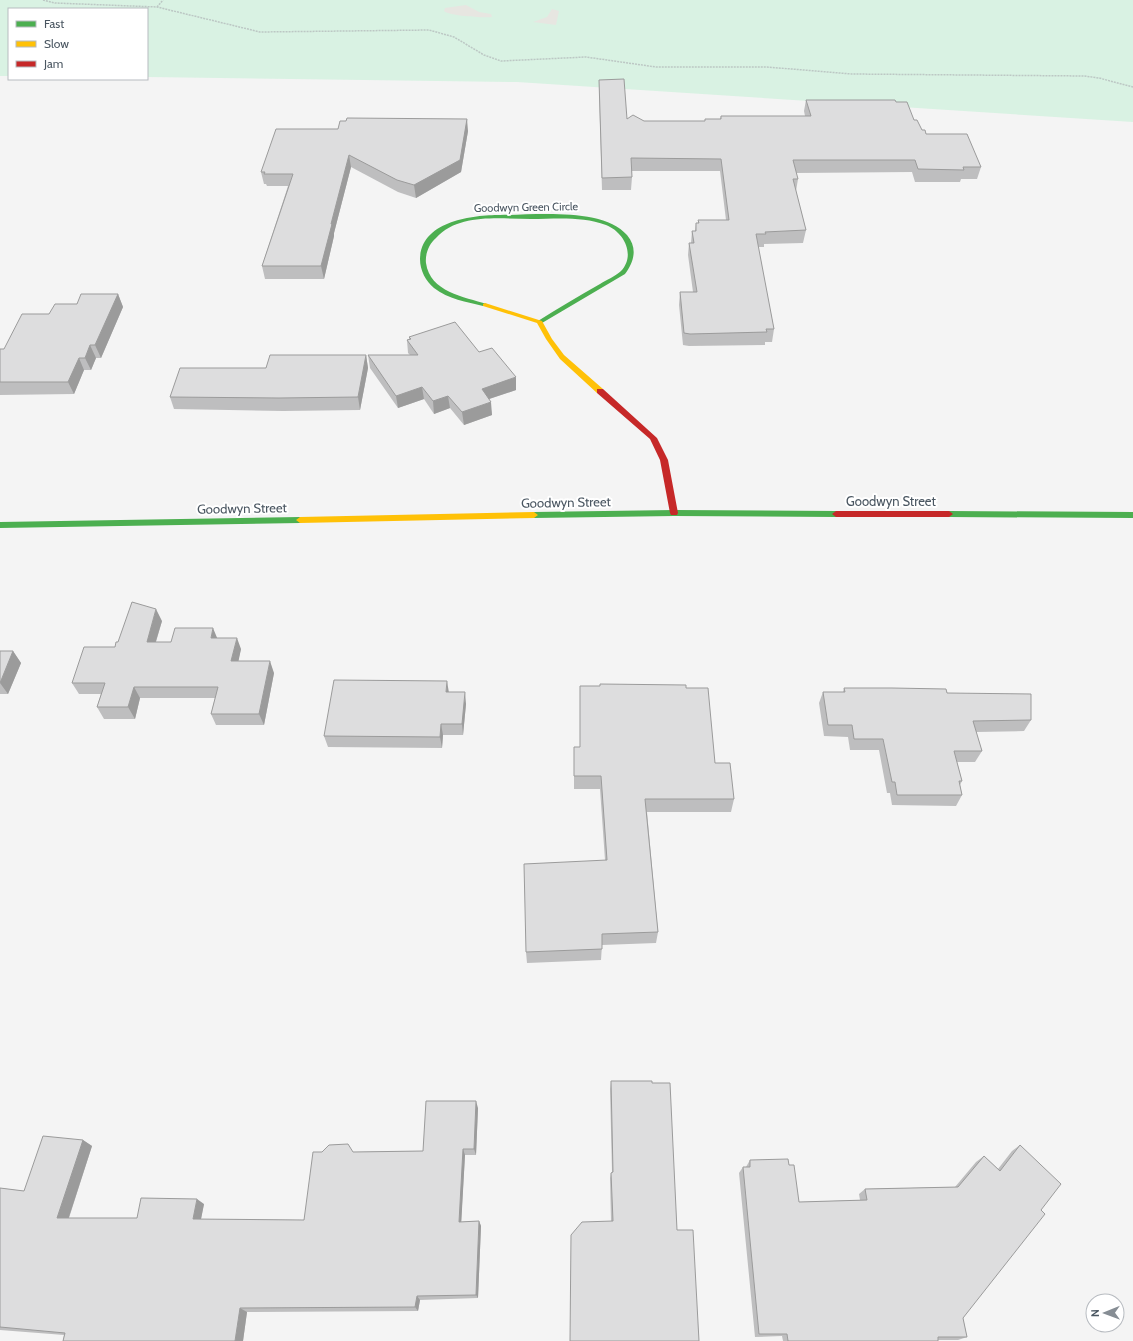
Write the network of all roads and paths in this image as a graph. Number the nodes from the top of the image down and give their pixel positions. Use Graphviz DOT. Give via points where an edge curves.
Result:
graph roads {
  1 [pos="43,0"];
  2 [pos="163,0"];
  3 [pos="157,7"];
  4 [pos="1133,88"];
  5 [pos="540,322"];
  6 [pos="674,513"];
  7 [pos="1133,515"];
  8 [pos="0,525"];
  1 -- 3 [label="path" via="55,3"];
  2 -- 3 [label="path"];
  3 -- 4 [label="path" via="260,32 439,32 501,62 586,57 656,67 767,67 852,74 1084,76"];
  5 -- 5 [label="street, Goodwyn Green Circle" via="445,292 431,281 423,269 422,257 426,244 450,225 480,218 571,217 590,219 619,229 628,238 631,251 630,262 623,273"];
  5 -- 6 [label="street" via="562,357 653,438 664,460"];
  6 -- 7 [label="street, Goodwyn Street"];
  6 -- 8 [label="street, Goodwyn Street"];
}
